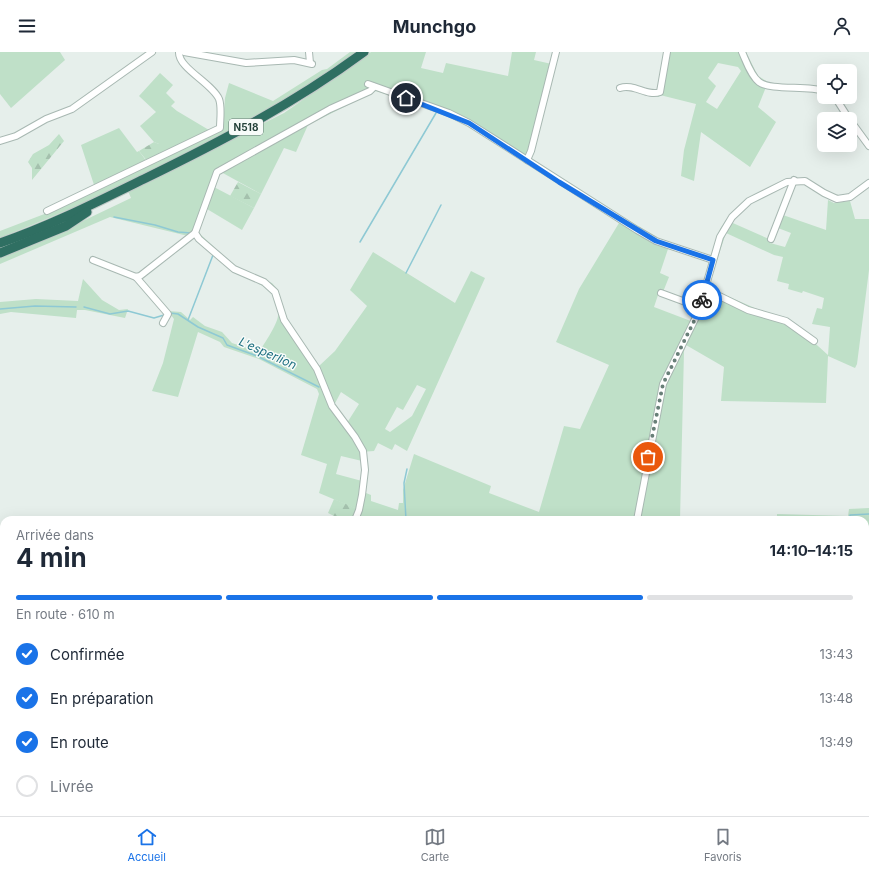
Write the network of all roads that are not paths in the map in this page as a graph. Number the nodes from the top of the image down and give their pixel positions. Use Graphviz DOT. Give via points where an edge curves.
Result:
graph roads {
  1 [pos="152,52"];
  2 [pos="179,52"];
  3 [pos="184,52"];
  4 [pos="309,52"];
  5 [pos="364,52"];
  6 [pos="556,52"];
  7 [pos="667,52"];
  8 [pos="742,52"];
  9 [pos="620,88"];
  10 [pos="817,90"];
  11 [pos="857,129"];
  12 [pos="0,141"];
  13 [pos="869,146"];
  14 [pos="527,160"];
  15 [pos="794,180"];
  16 [pos="869,183"];
  17 [pos="122,190"];
  18 [pos="47,211"];
  19 [pos="195,233"];
  20 [pos="771,239"];
  21 [pos="0,243"];
  22 [pos="0,253"];
  23 [pos="93,260"];
  24 [pos="713,260"];
  25 [pos="136,277"];
  26 [pos="705,289"];
  27 [pos="661,293"];
  28 [pos="699,308"];
  29 [pos="163,323"];
  30 [pos="814,341"];
  31 [pos="357,516"];
  32 [pos="638,516"];
  1 -- 12 [label="street" via="72,109 46,118 16,136"];
  2 -- 18 [label="street" via="182,62 219,99 220,128"];
  3 -- 4 [label="street" via="246,63 294,60 311,64"];
  5 -- 17 [label="highway, N518" via="306,93 253,124"];
  6 -- 14 [label="street"];
  7 -- 9 [label="street" via="660,92 654,94 631,87"];
  8 -- 10 [label="street" via="755,79 760,83"];
  11 -- 13 [label="street"];
  14 -- 19 [label="street" via="449,113 371,86 370,91 330,109 217,172"];
  14 -- 24 [label="street" via="656,241"];
  15 -- 16 [label="street" via="805,181 837,199 850,197"];
  15 -- 20 [label="street"];
  15 -- 24 [label="street" via="780,184 749,201 740,209 720,237"];
  17 -- 21 [label="highway, N518"];
  17 -- 22 [label="highway, N518" via="66,226"];
  19 -- 25 [label="street"];
  19 -- 31 [label="street" via="234,269 264,282 275,292 284,320 316,369 332,406 363,451 362,495"];
  23 -- 25 [label="street"];
  24 -- 26 [label="street"];
  25 -- 29 [label="street" via="168,314"];
  26 -- 28 [label="street"];
  26 -- 30 [label="street" via="748,310 786,321"];
  27 -- 28 [label="street"];
  28 -- 32 [label="street" via="663,384"];
}
